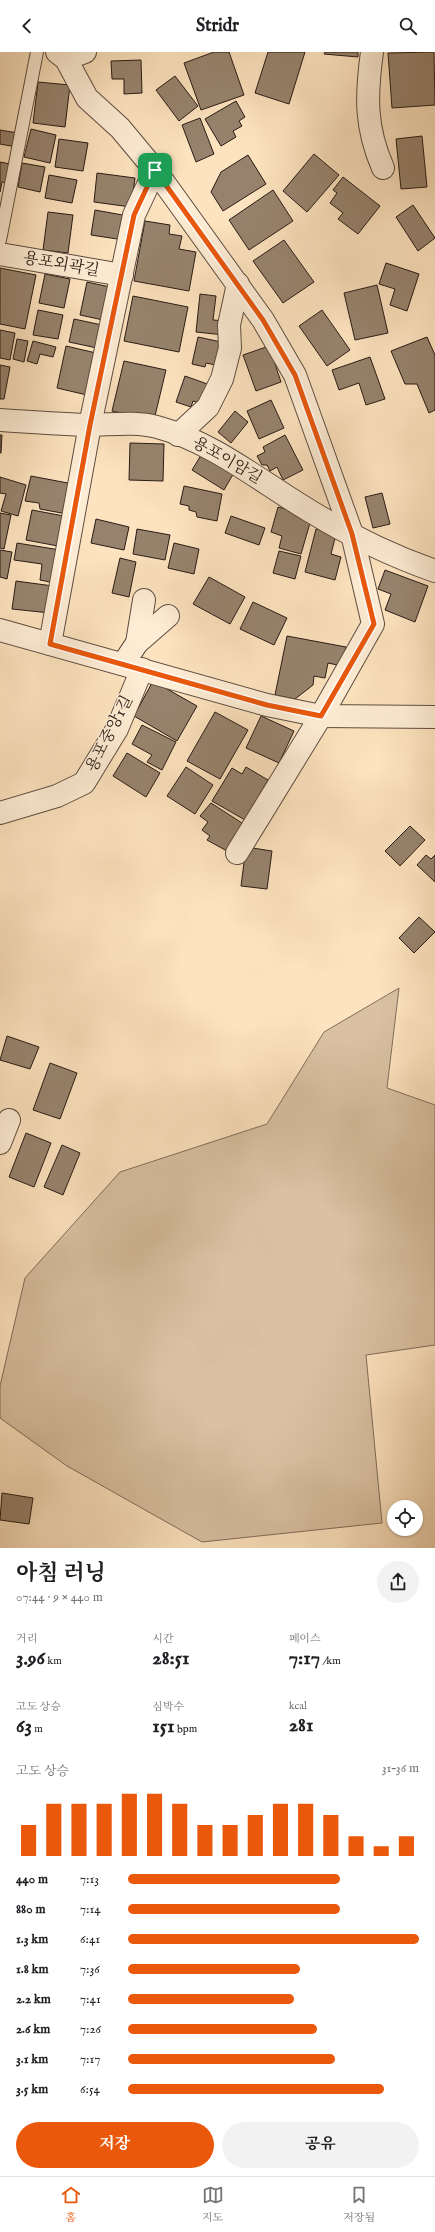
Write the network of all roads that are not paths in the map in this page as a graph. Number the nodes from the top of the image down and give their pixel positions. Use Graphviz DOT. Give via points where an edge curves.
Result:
graph roads {
  1 [pos="37,52"];
  2 [pos="372,52"];
  3 [pos="69,54"];
  4 [pos="383,168"];
  5 [pos="155,170"];
  6 [pos="0,240"];
  7 [pos="0,254"];
  8 [pos="122,275"];
  9 [pos="238,284"];
  10 [pos="0,420"];
  11 [pos="90,425"];
  12 [pos="178,435"];
  13 [pos="352,534"];
  14 [pos="435,571"];
  15 [pos="144,600"];
  16 [pos="168,616"];
  17 [pos="0,630"];
  18 [pos="50,644"];
  19 [pos="137,644"];
  20 [pos="132,667"];
  21 [pos="321,716"];
  22 [pos="435,716"];
  23 [pos="0,813"];
  24 [pos="237,853"];
  25 [pos="9,1120"];
  26 [pos="0,1143"];
  1 -- 6 [label="lane"];
  2 -- 4 [label="street" via="367,108 374,147"];
  3 -- 5 [label="street" via="87,98 120,128"];
  5 -- 8 [label="street" via="134,215"];
  5 -- 9 [label="street"];
  7 -- 8 [label="street, 용포외곽길"];
  8 -- 11 [label="street"];
  9 -- 12 [label="street" via="229,325 230,348 222,379 208,407"];
  9 -- 13 [label="street" via="263,320 295,375"];
  10 -- 11 [label="street, 용포이암길"];
  11 -- 12 [label="street, 용포이암길" via="108,423 156,426"];
  11 -- 18 [label="street"];
  12 -- 13 [label="street, 용포이암길" via="222,457 310,512"];
  13 -- 14 [label="street, 용포이암길" via="401,560"];
  13 -- 21 [label="street" via="374,624"];
  15 -- 19 [label="street"];
  16 -- 19 [label="street"];
  17 -- 18 [label="street"];
  18 -- 20 [label="street"];
  19 -- 20 [label="street, 용포중앙1길"];
  20 -- 21 [label="street" via="267,705"];
  20 -- 23 [label="street, 용포중앙1길" via="117,729 84,783 57,796"];
  21 -- 22 [label="street"];
  21 -- 24 [label="street"];
  25 -- 26 [label="street"];
}
